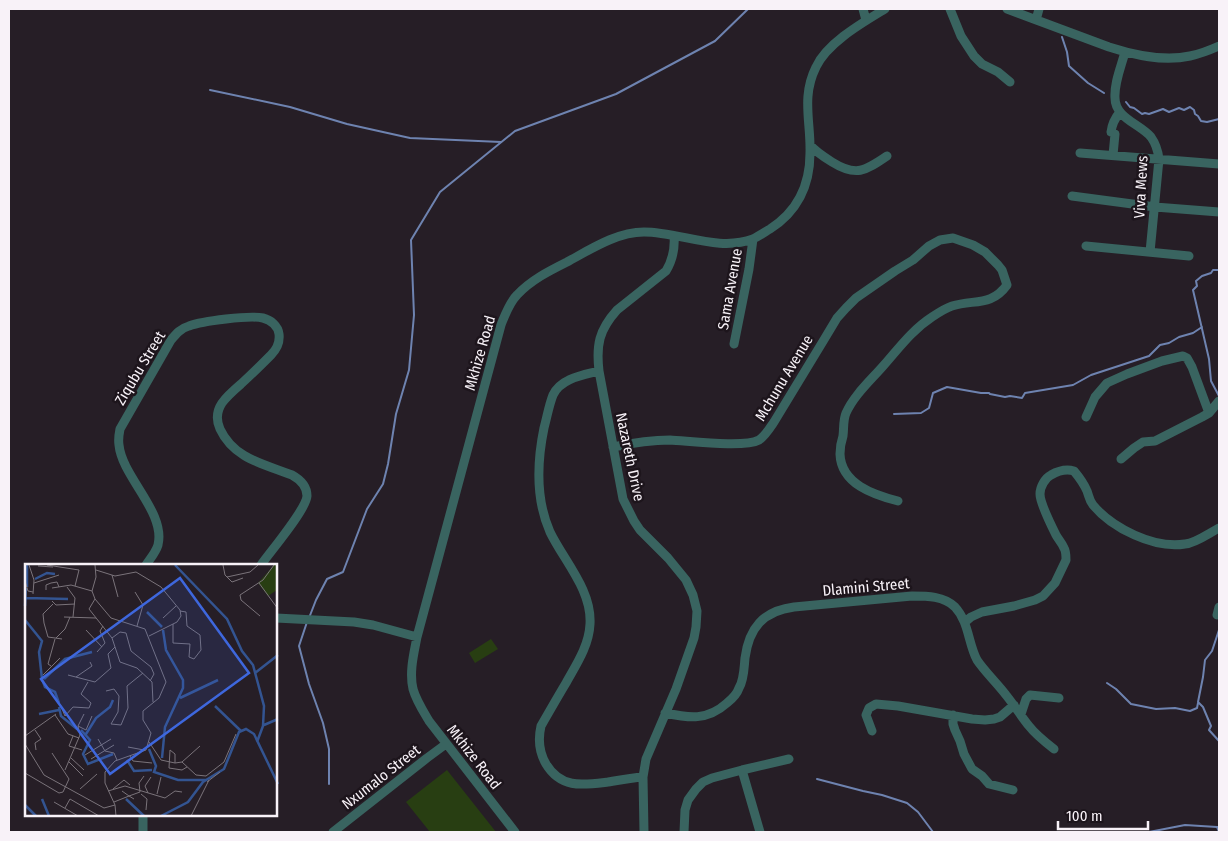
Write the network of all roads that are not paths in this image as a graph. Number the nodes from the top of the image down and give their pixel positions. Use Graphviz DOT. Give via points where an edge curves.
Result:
graph roads {
  1 [pos="863,9"];
  2 [pos="885,9"];
  3 [pos="950,9"];
  4 [pos="1007,9"];
  5 [pos="1038,9"];
  6 [pos="866,20"];
  7 [pos="1036,20"];
  8 [pos="1219,46"];
  9 [pos="1125,52"];
  10 [pos="1010,82"];
  11 [pos="1120,112"];
  12 [pos="810,145"];
  13 [pos="1080,152"];
  14 [pos="1113,155"];
  15 [pos="887,156"];
  16 [pos="1159,159"];
  17 [pos="1219,164"];
  18 [pos="1072,196"];
  19 [pos="1155,207"];
  20 [pos="1219,212"];
  21 [pos="674,236"];
  22 [pos="753,239"];
  23 [pos="1086,246"];
  24 [pos="1150,252"];
  25 [pos="1189,256"];
  26 [pos="734,344"];
  27 [pos="599,371"];
  28 [pos="1219,401"];
  29 [pos="1209,413"];
  30 [pos="1086,417"];
  31 [pos="613,447"];
  32 [pos="1120,459"];
  33 [pos="898,501"];
  34 [pos="1219,528"];
  35 [pos="147,564"];
  36 [pos="261,564"];
  37 [pos="278,618"];
  38 [pos="965,622"];
  39 [pos="418,637"];
  40 [pos="1059,698"];
  41 [pos="1014,705"];
  42 [pos="665,714"];
  43 [pos="1021,714"];
  44 [pos="953,715"];
  45 [pos="872,731"];
  46 [pos="446,744"];
  47 [pos="1054,749"];
  48 [pos="789,759"];
  49 [pos="742,770"];
  50 [pos="643,777"];
  51 [pos="1012,790"];
  52 [pos="143,816"];
  53 [pos="143,832"];
  54 [pos="333,832"];
  55 [pos="515,832"];
  56 [pos="644,832"];
  57 [pos="684,832"];
  58 [pos="760,832"];
  1 -- 6 [label="street"];
  2 -- 6 [label="street, Mkhize Road"];
  3 -- 10 [label="street" via="974,56"];
  4 -- 7 [label="street"];
  5 -- 7 [label="street"];
  6 -- 12 [label="street, Mkhize Road" via="836,42 816,66 807,96"];
  7 -- 9 [label="street"];
  8 -- 9 [label="street" via="1175,58"];
  9 -- 11 [label="street" via="1114,98"];
  11 -- 14 [label="street" via="1111,132 1115,134"];
  11 -- 16 [label="street, Viva Mews" via="1150,136"];
  12 -- 15 [label="street" via="842,168 855,171 870,167"];
  12 -- 22 [label="street, Mkhize Road" via="809,173 796,206"];
  13 -- 14 [label="street"];
  14 -- 16 [label="street"];
  16 -- 17 [label="street"];
  16 -- 19 [label="street, Viva Mews"];
  18 -- 19 [label="street"];
  19 -- 20 [label="street"];
  19 -- 24 [label="street, Viva Mews"];
  21 -- 22 [label="street, Mkhize Road" via="720,243"];
  21 -- 27 [label="street, Nazareth Drive" via="672,256 666,271 617,310 603,330 597,352"];
  21 -- 39 [label="street, Mkhize Road" via="638,232 608,240 531,282 515,297 494,347"];
  22 -- 26 [label="street, Sama Avenue"];
  23 -- 24 [label="street"];
  24 -- 25 [label="street"];
  27 -- 31 [label="street, Nazareth Drive"];
  27 -- 50 [label="street" via="559,386 540,449 538,480 545,519 583,590 590,625 580,657 541,726 539,745 550,770 570,783 581,785"];
  28 -- 29 [label="street"];
  29 -- 30 [label="street" via="1192,367 1183,356 1158,362 1107,383 1095,397"];
  29 -- 32 [label="street" via="1155,441 1139,444"];
  31 -- 33 [label="street, Mchunu Avenue" via="669,440 734,444 760,440 837,318 856,298 935,242 953,238 985,252 1002,270 1007,285 987,300 952,306 932,317 900,345 845,415 840,455 846,472 866,490"];
  31 -- 42 [label="street, Nazareth Drive" via="628,511 640,530 682,574 695,603 694,638"];
  34 -- 38 [label="street" via="1185,544 1158,543 1128,532 1100,513 1072,470 1053,474 1047,478 1040,496 1066,556 1055,583 1035,600 982,612"];
  35 -- 36 [label="street, Ziqubu Street" via="158,545 157,526 152,510 121,453 120,429 176,333 200,323 257,317 269,320 277,327 276,350 224,400 218,410 218,421 234,449 244,457 299,478 307,495 299,515"];
  37 -- 39 [label="street" via="364,624"];
  38 -- 41 [label="street, Dlamini Street" via="978,660"];
  38 -- 42 [label="street, Dlamini Street" via="950,603 926,596 782,608 767,616 756,628 746,651 740,688 731,700 704,716"];
  39 -- 46 [label="street, Mkhize Road" via="413,656 413,688 429,721"];
  40 -- 43 [label="street" via="1030,695"];
  41 -- 43 [label="street, Dlamini Street"];
  41 -- 44 [label="street" via="994,719"];
  42 -- 50 [label="street, Nazareth Drive" via="646,759"];
  43 -- 47 [label="street, Dlamini Street"];
  44 -- 45 [label="street" via="876,704 868,708 866,714"];
  44 -- 51 [label="street" via="955,730 972,769 990,784"];
  46 -- 54 [label="street, Nxumalo Street"];
  46 -- 55 [label="street, Mkhize Road"];
  48 -- 49 [label="street"];
  49 -- 57 [label="street" via="712,778 696,789 685,810"];
  49 -- 58 [label="street"];
  50 -- 56 [label="street, Nazareth Drive"];
  52 -- 53 [label="street"];
}
